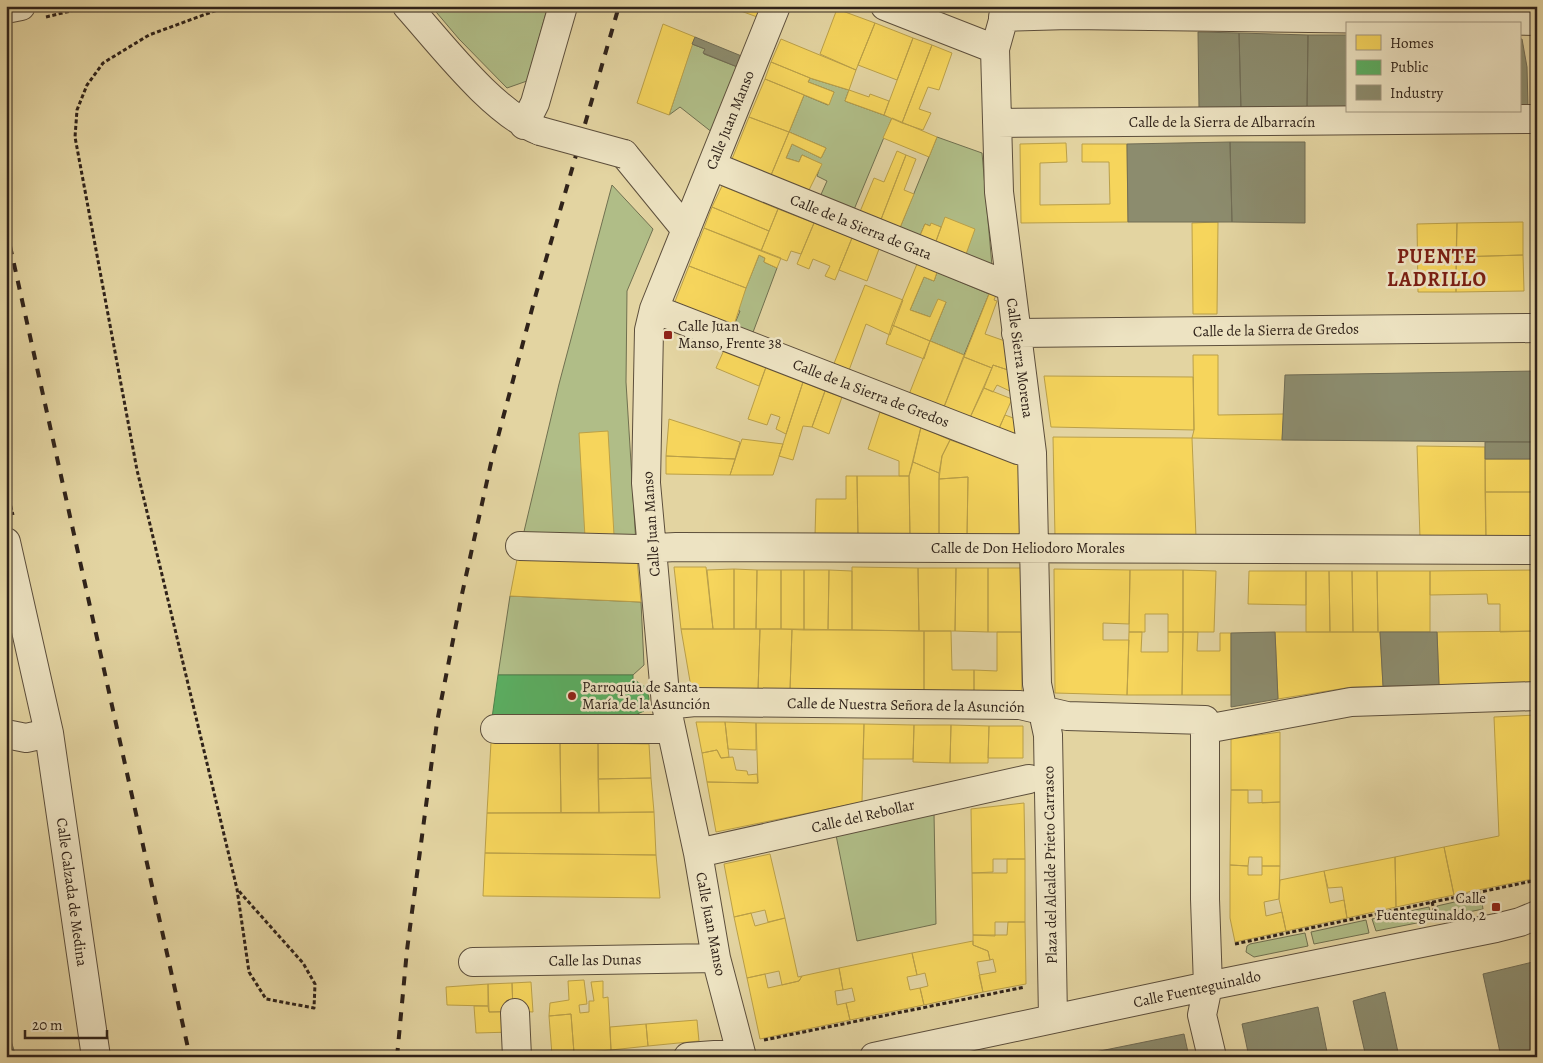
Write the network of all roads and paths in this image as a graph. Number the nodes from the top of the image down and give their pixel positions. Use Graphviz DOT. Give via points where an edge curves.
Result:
graph roads {
  1 [pos="91,6"];
  2 [pos="228,6"];
  3 [pos="407,6"];
  4 [pos="563,6"];
  5 [pos="776,6"];
  6 [pos="885,6"];
  7 [pos="6,10"];
  8 [pos="1060,11"];
  9 [pos="32,12"];
  10 [pos="1005,12"];
  11 [pos="1537,21"];
  12 [pos="995,49"];
  13 [pos="1537,119"];
  14 [pos="997,123"];
  15 [pos="532,128"];
  16 [pos="712,166"];
  17 [pos="686,230"];
  18 [pos="1011,287"];
  19 [pos="654,309"];
  20 [pos="1537,328"];
  21 [pos="1016,333"];
  22 [pos="1032,453"];
  23 [pos="6,542"];
  24 [pos="520,546"];
  25 [pos="1034,548"];
  26 [pos="651,549"];
  27 [pos="1537,550"];
  28 [pos="1537,696"];
  29 [pos="1043,711"];
  30 [pos="668,717"];
  31 [pos="1206,724"];
  32 [pos="495,729"];
  33 [pos="49,730"];
  34 [pos="6,734"];
  35 [pos="1029,779"];
  36 [pos="698,853"];
  37 [pos="1537,880"];
  38 [pos="237,889"];
  39 [pos="1531,920"];
  40 [pos="1234,944"];
  41 [pos="716,958"];
  42 [pos="473,962"];
  43 [pos="1032,985"];
  44 [pos="1208,986"];
  45 [pos="515,1013"];
  46 [pos="1053,1018"];
  47 [pos="746,1050"];
  48 [pos="934,1051"];
  49 [pos="96,1057"];
  50 [pos="517,1057"];
  51 [pos="688,1057"];
  52 [pos="874,1057"];
  53 [pos="1212,1057"];
  1 -- 9 [label="path"];
  2 -- 38 [label="path" via="149,35 103,63 87,85 77,110 75,137 137,470"];
  3 -- 15 [label="street" via="498,105"];
  4 -- 15 [label="street" via="535,103"];
  5 -- 16 [label="street, Calle Juan Manso"];
  6 -- 12 [label="street"];
  7 -- 9 [label="street"];
  8 -- 10 [label="street"];
  8 -- 11 [label="street"];
  10 -- 12 [label="street, Calle Sierra Morena"];
  12 -- 14 [label="street, Calle Sierra Morena"];
  13 -- 14 [label="street, Calle de la Sierra de Albarracín"];
  14 -- 18 [label="street, Calle Sierra Morena" via="999,192"];
  15 -- 17 [label="street, bridge" via="624,154"];
  16 -- 17 [label="street, Calle Juan Manso"];
  16 -- 18 [label="street, Calle de la Sierra de Gata"];
  17 -- 19 [label="street, Calle Juan Manso"];
  18 -- 21 [label="street, Calle Sierra Morena"];
  19 -- 22 [label="street, Calle de la Sierra de Gredos"];
  19 -- 26 [label="street, Calle Juan Manso" via="649,330 646,483"];
  20 -- 21 [label="street, Calle de la Sierra de Gredos"];
  21 -- 22 [label="street, Calle Sierra Morena"];
  22 -- 25 [label="street, Calle Sierra Morena"];
  23 -- 33 [label="street, Calle Calzada de Medina"];
  24 -- 26 [label="street, Calle de Don Heliodoro Morales"];
  25 -- 26 [label="street, Calle de Don Heliodoro Morales" via="676,546"];
  25 -- 27 [label="street, Calle de Don Heliodoro Morales"];
  25 -- 29 [label="street, Calle Sierra Morena" via="1037,684"];
  26 -- 30 [label="street, Calle Juan Manso"];
  28 -- 31 [label="street, Calle de Nuestra Señora de la Asunción" via="1352,702"];
  29 -- 30 [label="street, Calle de Nuestra Señora de la Asunción" via="1020,705 695,702"];
  29 -- 31 [label="street, Calle de Nuestra Señora de la Asunción" via="1067,716"];
  29 -- 46 [label="street, Plaza del Alcalde Prieto Carrasco" via="1048,735"];
  30 -- 32 [label="street, Calle de Nuestra Señora de la Asunción"];
  30 -- 36 [label="street, Calle Juan Manso"];
  31 -- 44 [label="street"];
  33 -- 34 [label="street" via="26,738"];
  33 -- 49 [label="street, Calle Calzada de Medina"];
  35 -- 36 [label="street, Calle del Rebollar"];
  36 -- 41 [label="street, Calle Juan Manso"];
  37 -- 40 [label="path"];
  38 -- 38 [label="path" via="303,963 315,984 314,1008 266,999 249,972"];
  39 -- 44 [label="street, Calle Fuenteguinaldo"];
  41 -- 42 [label="street, Calle las Dunas"];
  41 -- 47 [label="street, Calle Juan Manso"];
  43 -- 47 [label="path"];
  44 -- 46 [label="street, Calle Fuenteguinaldo"];
  44 -- 53 [label="street" via="1202,1015"];
  45 -- 50 [label="street"];
  46 -- 48 [label="street, Calle Fuenteguinaldo"];
  47 -- 51 [label="street"];
  48 -- 52 [label="street, Calle Fuenteguinaldo"];
}
